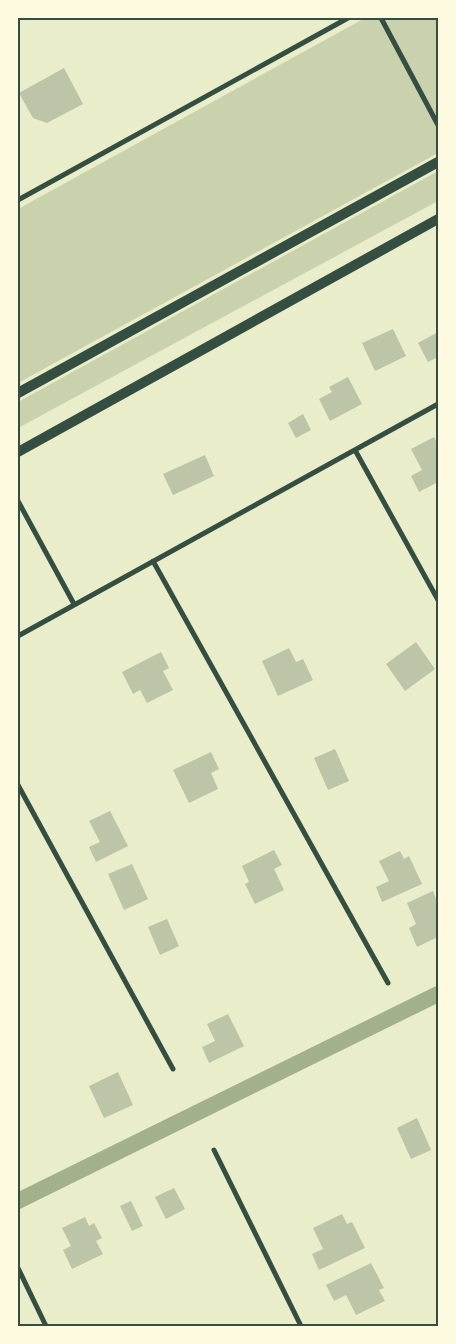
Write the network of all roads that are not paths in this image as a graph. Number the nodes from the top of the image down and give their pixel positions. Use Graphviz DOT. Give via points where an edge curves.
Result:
graph roads {
  1 [pos="348,18"];
  2 [pos="380,18"];
  3 [pos="438,125"];
  4 [pos="438,162"];
  5 [pos="18,200"];
  6 [pos="438,219"];
  7 [pos="18,393"];
  8 [pos="438,404"];
  9 [pos="355,450"];
  10 [pos="18,452"];
  11 [pos="18,501"];
  12 [pos="153,561"];
  13 [pos="438,600"];
  14 [pos="74,604"];
  15 [pos="18,636"];
  16 [pos="18,785"];
  17 [pos="388,983"];
  18 [pos="173,1070"];
  19 [pos="214,1150"];
  20 [pos="18,1268"];
  21 [pos="46,1326"];
  22 [pos="301,1326"];
  1 -- 5 [label="street"];
  2 -- 3 [label="street"];
  4 -- 7 [label="main road"];
  6 -- 10 [label="main road"];
  8 -- 9 [label="street"];
  9 -- 12 [label="street"];
  9 -- 13 [label="street"];
  11 -- 14 [label="street"];
  12 -- 14 [label="street"];
  12 -- 17 [label="street"];
  14 -- 15 [label="street"];
  16 -- 18 [label="street"];
  19 -- 22 [label="street"];
  20 -- 21 [label="street"];
}
